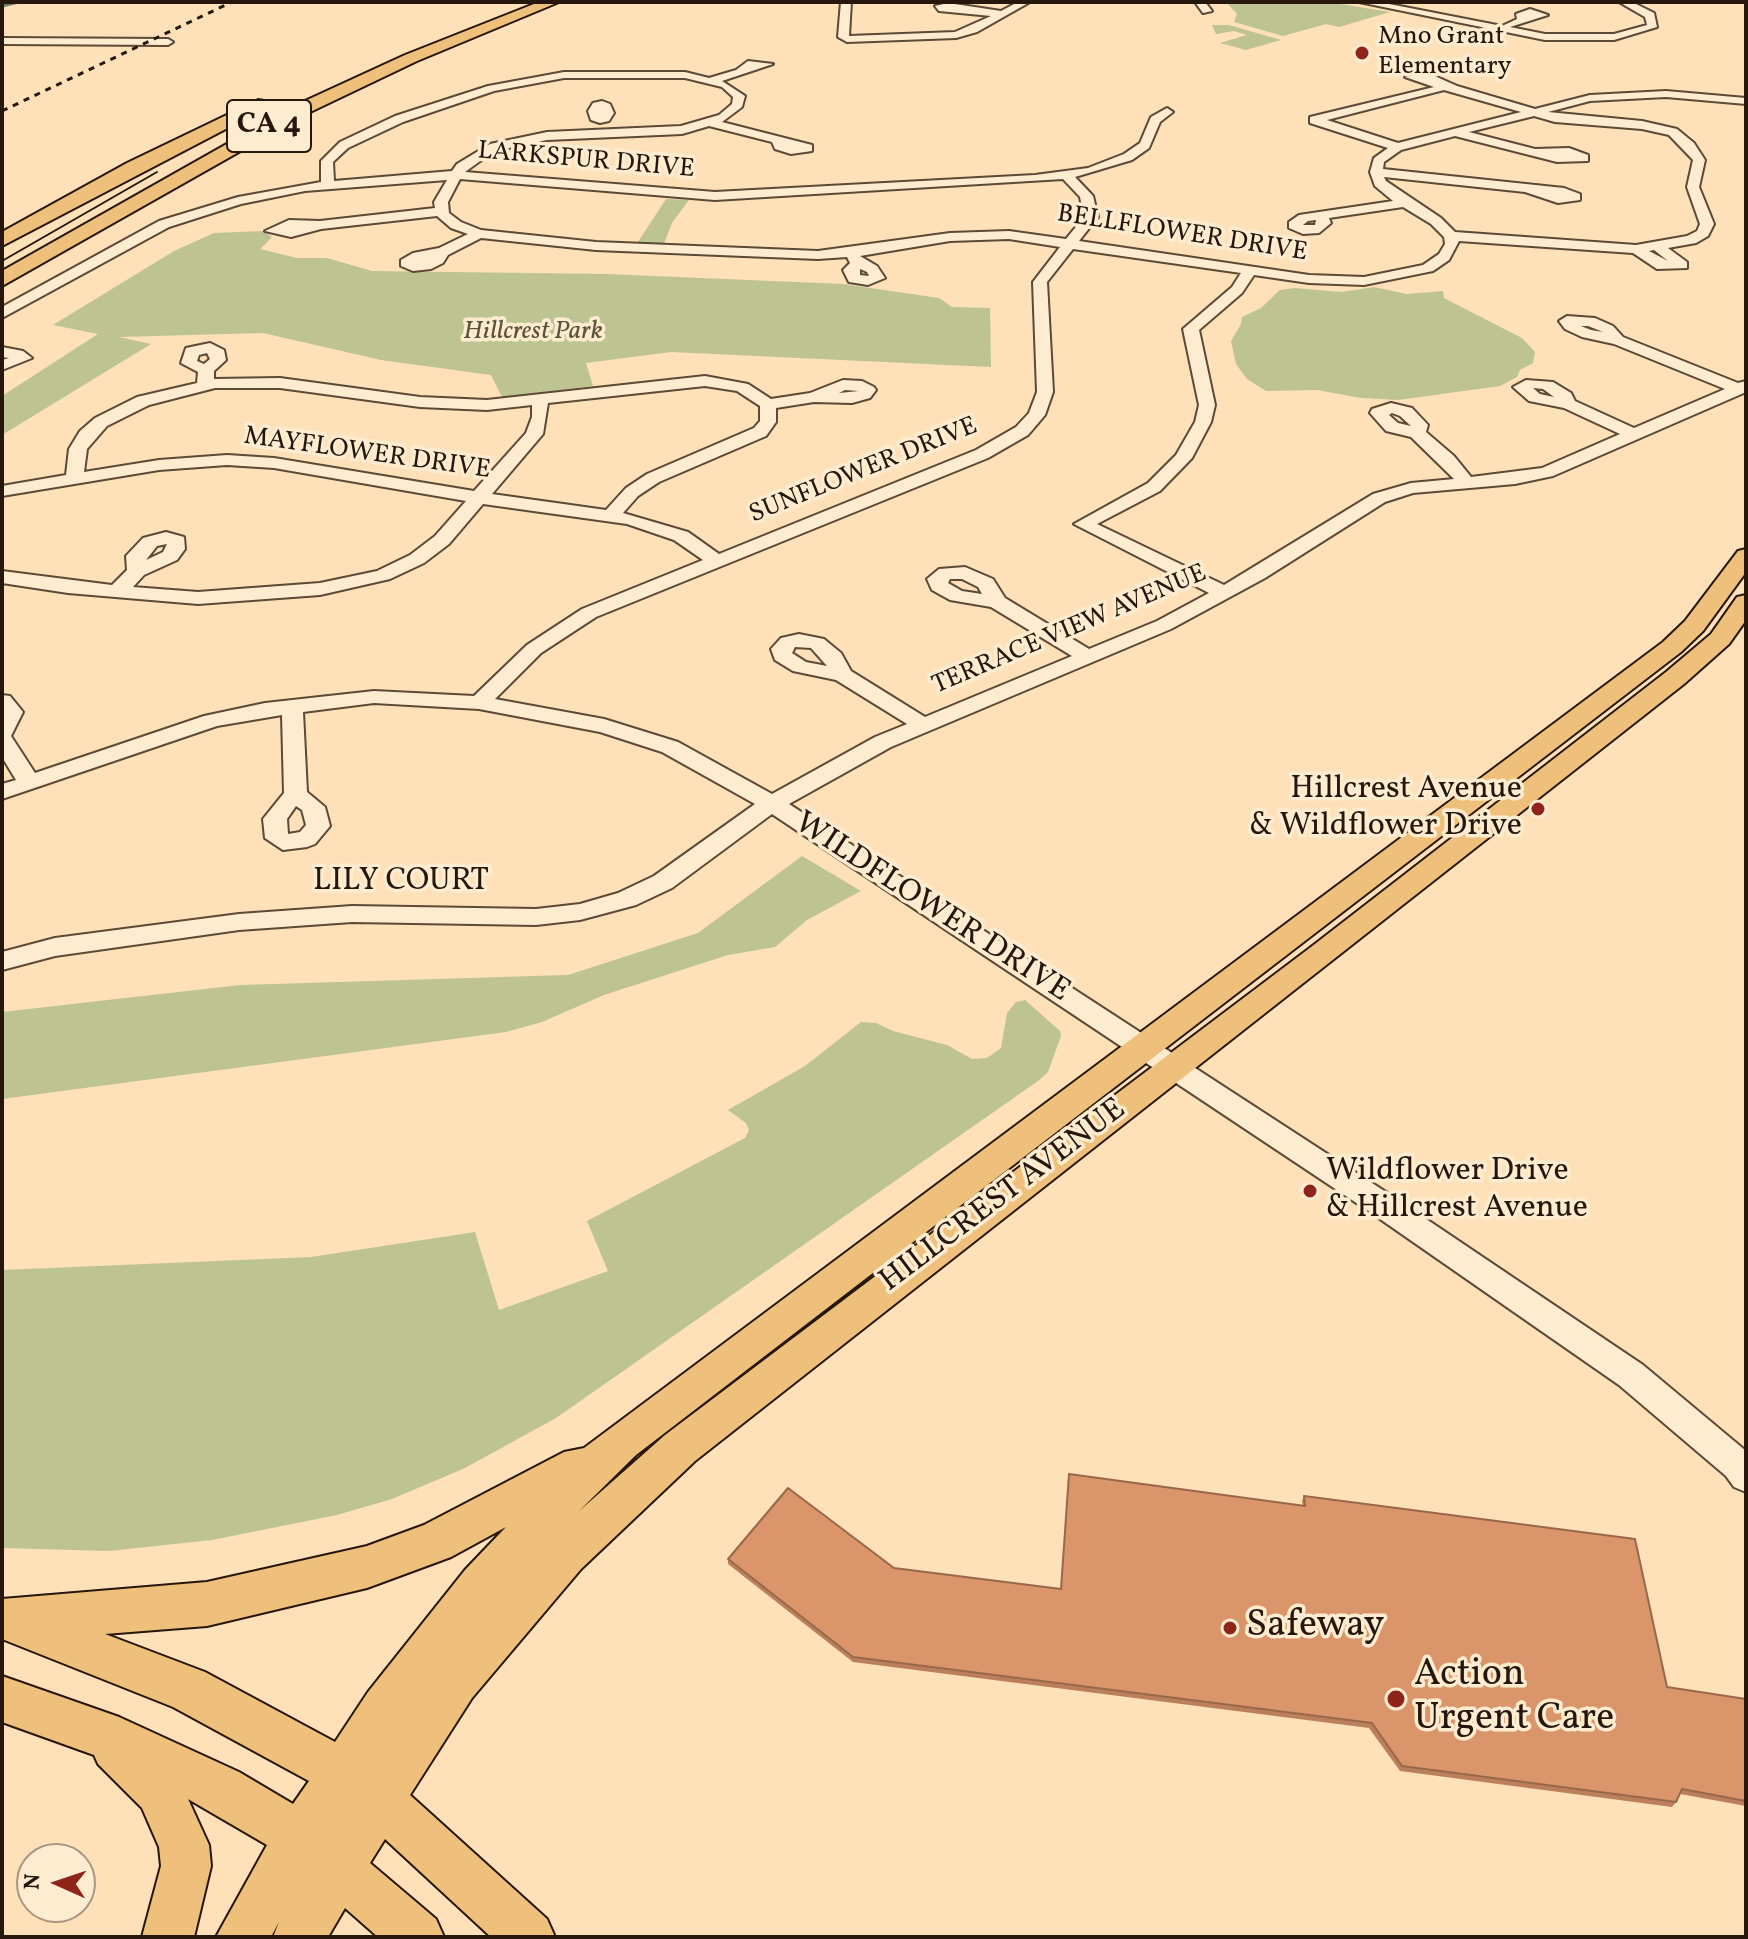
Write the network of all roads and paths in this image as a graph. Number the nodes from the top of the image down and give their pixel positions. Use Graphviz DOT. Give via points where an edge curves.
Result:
graph roads {
  1 [pos="521,2"];
  2 [pos="552,2"];
  3 [pos="846,2"];
  4 [pos="1025,2"];
  5 [pos="1624,2"];
  6 [pos="1373,3"];
  7 [pos="969,10"];
  8 [pos="1000,14"];
  9 [pos="1523,19"];
  10 [pos="1500,28"];
  11 [pos="2,41"];
  12 [pos="168,42"];
  13 [pos="350,66"];
  14 [pos="741,71"];
  15 [pos="713,80"];
  16 [pos="273,98"];
  17 [pos="1746,101"];
  18 [pos="1167,112"];
  19 [pos="1534,112"];
  20 [pos="601,118"];
  21 [pos="712,123"];
  22 [pos="1454,131"];
  23 [pos="594,134"];
  24 [pos="778,142"];
  25 [pos="1397,147"];
  26 [pos="1536,152"];
  27 [pos="1376,172"];
  28 [pos="456,175"];
  29 [pos="1067,176"];
  30 [pos="328,184"];
  31 [pos="1531,191"];
  32 [pos="1405,203"];
  33 [pos="442,211"];
  34 [pos="1322,217"];
  35 [pos="320,225"];
  36 [pos="479,234"];
  37 [pos="1451,236"];
  38 [pos="2,240"];
  39 [pos="1071,242"];
  40 [pos="1658,247"];
  41 [pos="1636,249"];
  42 [pos="443,252"];
  43 [pos="1251,270"];
  44 [pos="2,280"];
  45 [pos="2,313"];
  46 [pos="1618,340"];
  47 [pos="2,352"];
  48 [pos="2,365"];
  49 [pos="1742,388"];
  50 [pos="814,397"];
  51 [pos="540,400"];
  52 [pos="768,404"];
  53 [pos="1568,404"];
  54 [pos="1417,433"];
  55 [pos="1635,435"];
  56 [pos="75,478"];
  57 [pos="1466,483"];
  58 [pos="2,491"];
  59 [pos="478,498"];
  60 [pos="611,515"];
  61 [pos="1746,556"];
  62 [pos="716,560"];
  63 [pos="137,571"];
  64 [pos="2,577"];
  65 [pos="116,592"];
  66 [pos="1225,593"];
  67 [pos="997,602"];
  68 [pos="1746,602"];
  69 [pos="1087,656"];
  70 [pos="842,675"];
  71 [pos="2,701"];
  72 [pos="479,703"];
  73 [pos="292,706"];
  74 [pos="1590,709"];
  75 [pos="922,724"];
  76 [pos="2,736"];
  77 [pos="1560,768"];
  78 [pos="29,782"];
  79 [pos="2,792"];
  80 [pos="296,795"];
  81 [pos="773,804"];
  82 [pos="2,961"];
  83 [pos="1158,1057"];
  84 [pos="621,1442"];
  85 [pos="1746,1476"];
  86 [pos="4,1619"];
  87 [pos="2,1699"];
  88 [pos="102,1734"];
  89 [pos="360,1786"];
  90 [pos="300,1837"];
  91 [pos="339,1867"];
  92 [pos="168,1937"];
  93 [pos="242,1937"];
  94 [pos="299,1937"];
  95 [pos="418,1937"];
  96 [pos="529,1937"];
  1 -- 13 [label="highway"];
  2 -- 44 [label="highway, CA 4" via="411,58 288,116"];
  3 -- 8 [label="street" via="843,37 956,35"];
  4 -- 8 [label="street"];
  5 -- 10 [label="street" via="1650,15 1652,27 1598,39"];
  6 -- 10 [label="street"];
  7 -- 8 [label="street"];
  9 -- 10 [label="street"];
  11 -- 12 [label="street"];
  14 -- 15 [label="street"];
  15 -- 21 [label="street" via="734,90 739,100 731,113"];
  15 -- 30 [label="street" via="656,73 578,74 492,88 399,119 344,145 327,161"];
  16 -- 38 [label="highway, CA 4"];
  17 -- 19 [label="street" via="1625,95"];
  18 -- 29 [label="street, LARKSPUR DRIVE" via="1155,120 1147,142 1133,154"];
  19 -- 22 [label="street"];
  19 -- 25 [label="street" via="1452,88 1314,120"];
  19 -- 40 [label="street" via="1574,121 1655,127 1673,132 1690,146 1699,160 1693,187 1706,227 1691,240"];
  20 -- 23 [label="street"];
  21 -- 23 [label="street" via="648,134"];
  21 -- 24 [label="street"];
  22 -- 25 [label="street"];
  22 -- 26 [label="street"];
  23 -- 28 [label="street" via="500,145 473,157"];
  25 -- 27 [label="street" via="1380,158"];
  27 -- 31 [label="street"];
  27 -- 32 [label="street" via="1382,186"];
  28 -- 29 [label="street, LARKSPUR DRIVE" via="704,196"];
  28 -- 30 [label="street, LARKSPUR DRIVE"];
  28 -- 33 [label="street" via="441,202"];
  29 -- 39 [label="street, SUNFLOWER DRIVE" via="1086,196 1091,212"];
  30 -- 45 [label="street, LARKSPUR DRIVE" via="238,201 164,224"];
  32 -- 34 [label="street"];
  32 -- 37 [label="street"];
  33 -- 35 [label="street"];
  33 -- 36 [label="street, BELLFLOWER DRIVE" via="456,225"];
  36 -- 39 [label="street, BELLFLOWER DRIVE" via="639,249 854,259 974,235"];
  36 -- 42 [label="street"];
  37 -- 41 [label="street"];
  37 -- 43 [label="street, BELLFLOWER DRIVE" via="1441,260 1398,277 1330,280"];
  39 -- 43 [label="street, BELLFLOWER DRIVE"];
  39 -- 62 [label="street, SUNFLOWER DRIVE" via="1040,282 1045,392 1037,415 1022,431 982,454"];
  40 -- 41 [label="street"];
  40 -- 41 [label="street" via="1682,265 1662,266"];
  43 -- 66 [label="street" via="1237,290 1191,329 1207,405 1183,458 1141,496 1083,524"];
  46 -- 49 [label="street"];
  47 -- 48 [label="street" via="24,358"];
  49 -- 55 [label="street, TERRACE VIEW AVENUE"];
  50 -- 52 [label="street"];
  51 -- 52 [label="street" via="697,380 742,387"];
  51 -- 56 [label="street" via="459,405 205,377 101,422 78,449"];
  51 -- 59 [label="street" via="537,430"];
  52 -- 60 [label="street" via="770,415 760,432 653,478"];
  53 -- 55 [label="street"];
  54 -- 57 [label="street"];
  55 -- 57 [label="street, TERRACE VIEW AVENUE" via="1548,471"];
  56 -- 58 [label="street, MAYFLOWER DRIVE"];
  56 -- 59 [label="street, MAYFLOWER DRIVE" via="181,462 255,462"];
  57 -- 66 [label="street, TERRACE VIEW AVENUE" via="1411,488 1379,498"];
  59 -- 60 [label="street, MAYFLOWER DRIVE"];
  59 -- 65 [label="street" via="430,551 366,581 215,598"];
  60 -- 62 [label="street, MAYFLOWER DRIVE" via="668,530"];
  61 -- 74 [label="main road, HILLCREST AVENUE" via="1684,636"];
  62 -- 72 [label="street, SUNFLOWER DRIVE" via="580,618 522,660"];
  63 -- 65 [label="street"];
  64 -- 65 [label="street"];
  66 -- 69 [label="street, TERRACE VIEW AVENUE"];
  67 -- 69 [label="street"];
  68 -- 77 [label="main road, HILLCREST AVENUE" via="1703,655"];
  69 -- 75 [label="street, TERRACE VIEW AVENUE"];
  70 -- 75 [label="street"];
  71 -- 76 [label="street" via="12,715"];
  72 -- 73 [label="street, WILDFLOWER DRIVE" via="374,697"];
  72 -- 81 [label="street, WILDFLOWER DRIVE" via="604,726 670,747"];
  73 -- 78 [label="street, WILDFLOWER DRIVE" via="212,721"];
  73 -- 80 [label="street"];
  74 -- 77 [label="main road" via="1555,750"];
  74 -- 83 [label="main road, HILLCREST AVENUE"];
  75 -- 81 [label="street, TERRACE VIEW AVENUE"];
  76 -- 78 [label="street"];
  77 -- 83 [label="main road, HILLCREST AVENUE"];
  78 -- 79 [label="street, WILDFLOWER DRIVE"];
  81 -- 82 [label="street, LILY COURT" via="733,826 656,887 602,907 536,917 286,918 107,939"];
  81 -- 83 [label="street, WILDFLOWER DRIVE"];
  83 -- 84 [label="main road, HILLCREST AVENUE"];
  83 -- 85 [label="street, WILDFLOWER DRIVE" via="1631,1375"];
  83 -- 89 [label="main road, HILLCREST AVENUE" via="624,1496 492,1635 416,1738"];
  84 -- 86 [label="main road" via="436,1542 367,1567 207,1604"];
  84 -- 89 [label="main road, HILLCREST AVENUE" via="481,1585"];
  86 -- 89 [label="main road" via="188,1689"];
  87 -- 88 [label="main road"];
  88 -- 90 [label="main road" via="222,1789"];
  88 -- 92 [label="main road" via="159,1791 184,1845 186,1866"];
  89 -- 90 [label="main road, HILLCREST AVENUE"];
  89 -- 91 [label="main road, HILLCREST AVENUE"];
  89 -- 96 [label="main road"];
  90 -- 91 [label="main road"];
  90 -- 93 [label="main road, HILLCREST AVENUE"];
  91 -- 94 [label="main road, HILLCREST AVENUE"];
  91 -- 95 [label="main road"];
}
